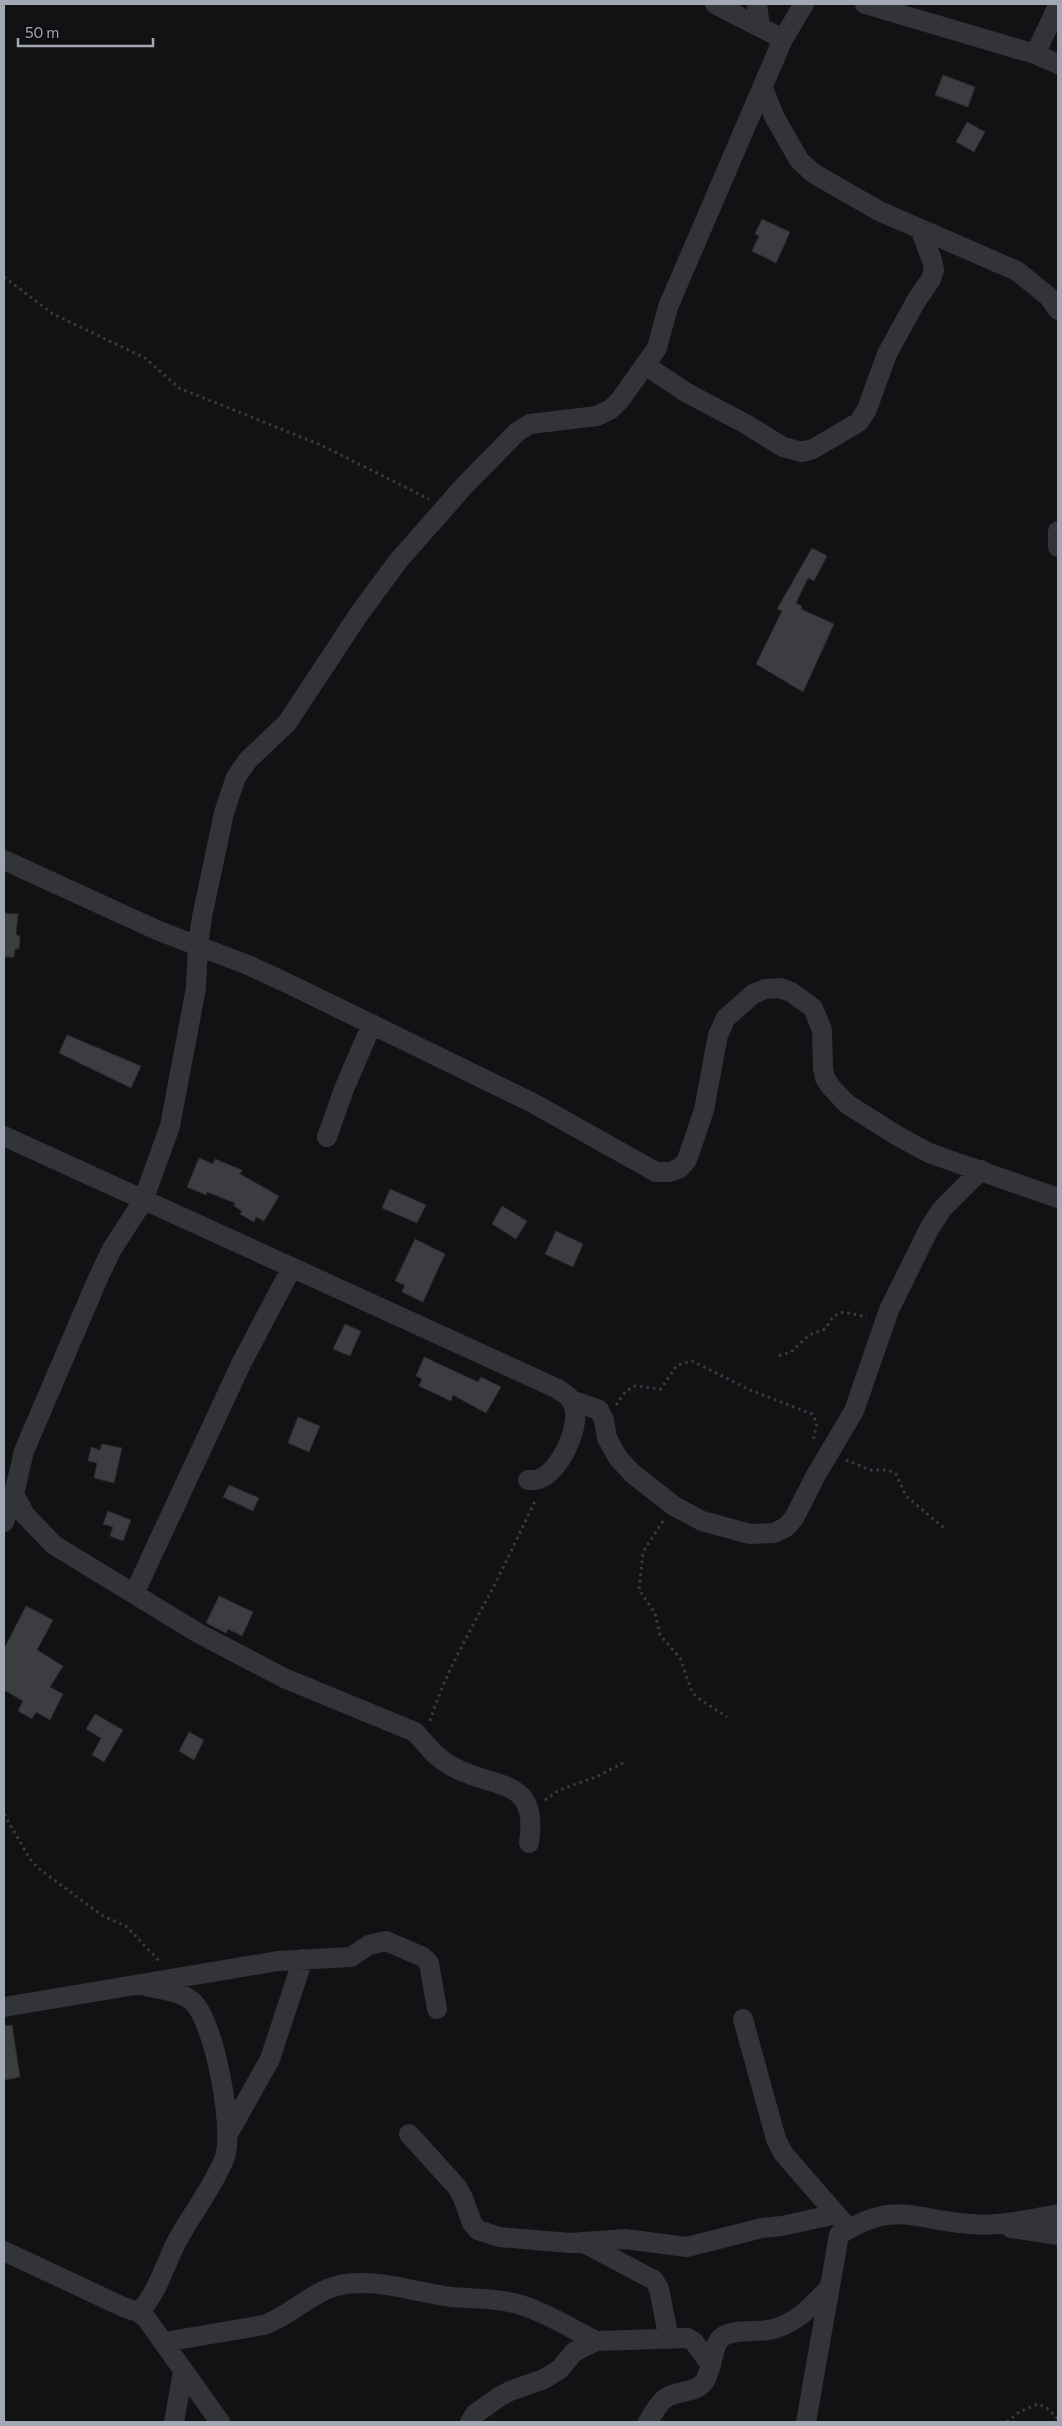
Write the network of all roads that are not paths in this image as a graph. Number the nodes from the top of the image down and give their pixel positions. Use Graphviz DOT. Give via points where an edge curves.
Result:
graph roads {
  1 [pos="716,4"];
  2 [pos="757,4"];
  3 [pos="804,4"];
  4 [pos="865,4"];
  5 [pos="1058,6"];
  6 [pos="760,27"];
  7 [pos="783,39"];
  8 [pos="1034,54"];
  9 [pos="1058,64"];
  10 [pos="763,88"];
  11 [pos="920,228"];
  12 [pos="1058,310"];
  13 [pos="645,365"];
  14 [pos="1058,531"];
  15 [pos="1058,547"];
  16 [pos="4,860"];
  17 [pos="198,945"];
  18 [pos="372,1024"];
  19 [pos="4,1136"];
  20 [pos="327,1137"];
  21 [pos="981,1170"];
  22 [pos="1058,1198"];
  23 [pos="143,1201"];
  24 [pos="291,1268"];
  25 [pos="571,1400"];
  26 [pos="528,1480"];
  27 [pos="14,1494"];
  28 [pos="4,1522"];
  29 [pos="134,1594"];
  30 [pos="528,1843"];
  31 [pos="302,1959"];
  32 [pos="134,1984"];
  33 [pos="4,2007"];
  34 [pos="437,2009"];
  35 [pos="742,2019"];
  36 [pos="228,2134"];
  37 [pos="409,2134"];
  38 [pos="1058,2214"];
  39 [pos="842,2221"];
  40 [pos="996,2225"];
  41 [pos="1058,2235"];
  42 [pos="582,2242"];
  43 [pos="4,2251"];
  44 [pos="829,2288"];
  45 [pos="138,2312"];
  46 [pos="669,2339"];
  47 [pos="596,2341"];
  48 [pos="164,2342"];
  49 [pos="711,2365"];
  50 [pos="183,2372"];
  51 [pos="174,2422"];
  52 [pos="220,2422"];
  53 [pos="470,2422"];
  54 [pos="648,2422"];
  55 [pos="806,2422"];
  1 -- 6 [label="street"];
  2 -- 6 [label="street"];
  3 -- 7 [label="street"];
  4 -- 8 [label="street"];
  5 -- 8 [label="street"];
  6 -- 7 [label="street"];
  7 -- 10 [label="street"];
  8 -- 9 [label="street"];
  10 -- 11 [label="street" via="798,160 813,174 879,211"];
  10 -- 13 [label="street" via="668,306 659,345"];
  11 -- 12 [label="street" via="1017,271 1049,297"];
  11 -- 13 [label="street" via="932,260 931,280 887,354 859,422 813,449 802,452 783,447 687,393"];
  13 -- 17 [label="street" via="620,400 606,412 586,418 540,422 520,429 413,542 380,585 287,723 236,776 224,813"];
  14 -- 15 [label="street"];
  16 -- 17 [label="street" via="159,931"];
  17 -- 18 [label="street"];
  17 -- 23 [label="street" via="196,988 170,1126"];
  18 -- 20 [label="street"];
  18 -- 21 [label="street" via="531,1102 656,1172 670,1172 680,1168 693,1147 709,1091 718,1035 726,1018 753,994 780,988 813,1008 822,1030 825,1078 838,1096 915,1146"];
  19 -- 23 [label="street"];
  21 -- 22 [label="street"];
  21 -- 25 [label="street" via="942,1209 918,1250 889,1310 854,1411 786,1527 774,1533 750,1534 702,1521 674,1506 618,1458 607,1438 602,1414 591,1406"];
  23 -- 24 [label="street"];
  23 -- 27 [label="street" via="99,1276 24,1451"];
  24 -- 25 [label="street" via="558,1389"];
  24 -- 29 [label="street" via="245,1357"];
  25 -- 26 [label="street" via="576,1412 575,1427 563,1454 548,1474"];
  27 -- 28 [label="street"];
  27 -- 29 [label="street" via="26,1515 54,1545"];
  29 -- 30 [label="street" via="284,1678 415,1732 435,1755 457,1769 518,1793 529,1809"];
  31 -- 32 [label="street"];
  31 -- 34 [label="street" via="351,1958 376,1943 386,1941 423,1957 429,1963"];
  31 -- 36 [label="street" via="270,2060"];
  32 -- 33 [label="street"];
  32 -- 36 [label="street" via="181,1994 203,2014 216,2054"];
  35 -- 39 [label="street" via="776,2139 783,2152"];
  36 -- 45 [label="street" via="224,2159 212,2184 182,2231 150,2300"];
  37 -- 42 [label="street" via="457,2187 478,2230 499,2237"];
  38 -- 40 [label="street"];
  39 -- 40 [label="street" via="899,2214"];
  39 -- 42 [label="street" via="762,2228 687,2247 625,2239"];
  39 -- 44 [label="street"];
  40 -- 41 [label="street"];
  42 -- 46 [label="street" via="654,2280 659,2289"];
  43 -- 45 [label="street"];
  44 -- 49 [label="street" via="790,2324 722,2337 716,2344"];
  44 -- 55 [label="street"];
  45 -- 48 [label="street"];
  46 -- 47 [label="street"];
  46 -- 49 [label="street" via="688,2338"];
  47 -- 48 [label="street" via="523,2306 490,2299 345,2284 304,2300 278,2320 264,2325"];
  47 -- 53 [label="street" via="574,2352 560,2369 544,2379 499,2397 475,2414"];
  48 -- 50 [label="street"];
  49 -- 54 [label="street" via="703,2384 667,2397"];
  50 -- 51 [label="street"];
  50 -- 52 [label="street"];
}
